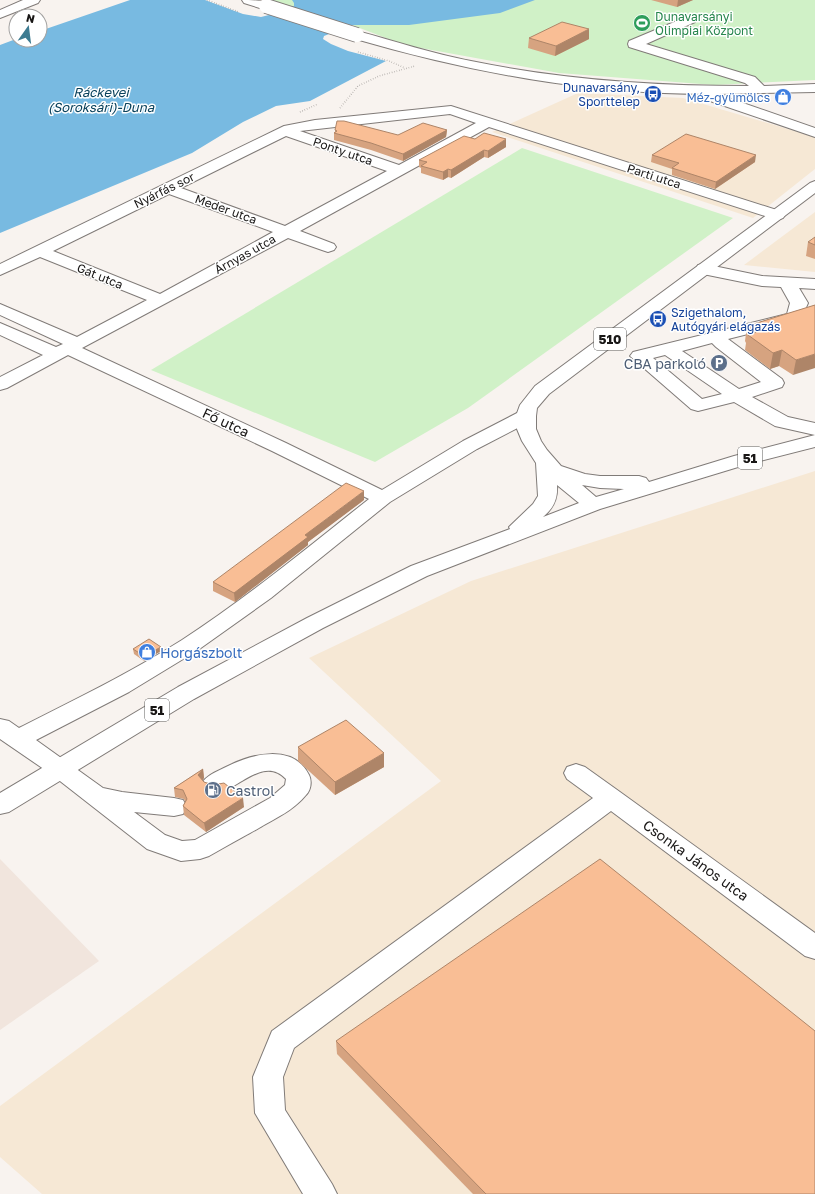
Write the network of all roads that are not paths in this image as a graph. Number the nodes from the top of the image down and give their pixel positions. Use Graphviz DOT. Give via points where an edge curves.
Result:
graph roads {
  1 [pos="34,0"];
  2 [pos="248,0"];
  3 [pos="0,14"];
  4 [pos="691,19"];
  5 [pos="815,88"];
  6 [pos="690,90"];
  7 [pos="761,90"];
  8 [pos="815,98"];
  9 [pos="729,102"];
  10 [pos="488,122"];
  11 [pos="286,131"];
  12 [pos="815,133"];
  13 [pos="400,170"];
  14 [pos="815,186"];
  15 [pos="168,188"];
  16 [pos="777,215"];
  17 [pos="286,232"];
  18 [pos="328,247"];
  19 [pos="39,251"];
  20 [pos="0,270"];
  21 [pos="704,270"];
  22 [pos="788,284"];
  23 [pos="815,284"];
  24 [pos="161,300"];
  25 [pos="0,309"];
  26 [pos="0,328"];
  27 [pos="715,336"];
  28 [pos="67,349"];
  29 [pos="668,349"];
  30 [pos="0,384"];
  31 [pos="736,396"];
  32 [pos="526,416"];
  33 [pos="815,429"];
  34 [pos="815,441"];
  35 [pos="546,463"];
  36 [pos="686,476"];
  37 [pos="383,498"];
  38 [pos="594,505"];
  39 [pos="505,538"];
  40 [pos="9,733"];
  41 [pos="60,768"];
  42 [pos="576,773"];
  43 [pos="214,784"];
  44 [pos="93,795"];
  45 [pos="611,798"];
  46 [pos="0,805"];
  47 [pos="174,807"];
  48 [pos="815,948"];
  49 [pos="321,1194"];
  1 -- 3 [label="street"];
  2 -- 6 [label="street, bridge" via="423,55 507,73 597,85"];
  4 -- 7 [label="street" via="634,44 750,80"];
  5 -- 7 [label="street"];
  6 -- 7 [label="street"];
  6 -- 9 [label="street"];
  8 -- 9 [label="street"];
  9 -- 12 [label="street"];
  10 -- 11 [label="street, Nyárfás sor" via="451,110 315,124"];
  10 -- 13 [label="street, Árnyas utca"];
  10 -- 16 [label="street, Parti utca"];
  11 -- 13 [label="street, Ponty utca"];
  11 -- 15 [label="street, Nyárfás sor"];
  13 -- 17 [label="street, Árnyas utca"];
  14 -- 16 [label="street, 510"];
  15 -- 17 [label="street, Meder utca"];
  15 -- 19 [label="street, Nyárfás sor"];
  16 -- 21 [label="street, 510"];
  17 -- 18 [label="street, Meder utca"];
  17 -- 24 [label="street, Árnyas utca"];
  19 -- 20 [label="street, Nyárfás sor"];
  19 -- 24 [label="street, Gát utca"];
  21 -- 22 [label="street"];
  21 -- 32 [label="street, 510" via="542,390 531,402"];
  22 -- 23 [label="street"];
  22 -- 27 [label="street" via="799,303 794,317"];
  24 -- 28 [label="street, Árnyas utca"];
  25 -- 28 [label="street, Fő utca"];
  26 -- 28 [label="street, Fő utca"];
  27 -- 29 [label="street"];
  27 -- 31 [label="street" via="774,383"];
  28 -- 30 [label="street, Árnyas utca"];
  28 -- 37 [label="street, Fő utca"];
  29 -- 31 [label="street"];
  29 -- 31 [label="street" via="639,356 698,404"];
  31 -- 33 [label="street" via="782,422"];
  32 -- 35 [label="street" via="529,438 534,449"];
  32 -- 37 [label="street" via="470,445"];
  34 -- 36 [label="street, 51"];
  35 -- 36 [label="street" via="573,477 593,482 628,483"];
  35 -- 38 [label="street"];
  35 -- 39 [label="street" via="548,496 541,508"];
  36 -- 38 [label="street, 51"];
  37 -- 40 [label="street" via="263,593 190,646 121,686"];
  38 -- 39 [label="street, 51"];
  39 -- 41 [label="street, 51" via="419,571 315,623 186,693"];
  40 -- 41 [label="street"];
  41 -- 44 [label="street"];
  41 -- 46 [label="street, 51"];
  42 -- 45 [label="street, Csonka János utca"];
  43 -- 44 [label="street" via="254,764 271,761 288,766 298,777 298,788 279,805 200,849 181,851 156,842"];
  44 -- 47 [label="street"];
  45 -- 48 [label="street, Csonka János utca"];
  45 -- 49 [label="street" via="282,1040 268,1077 270,1112"];
}
